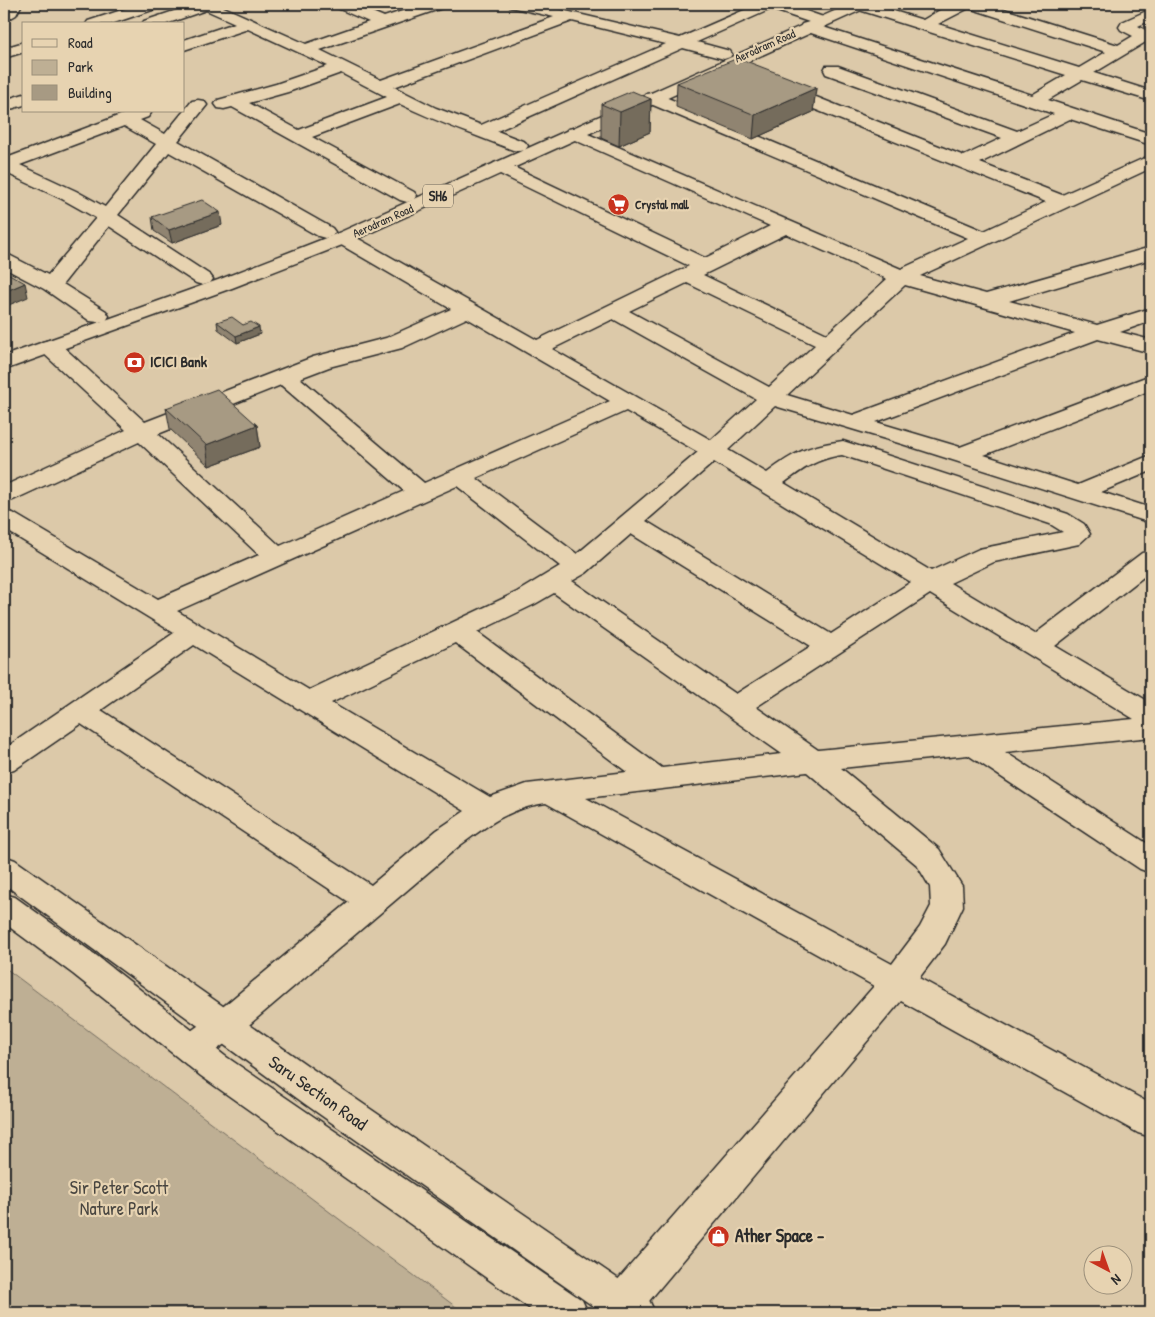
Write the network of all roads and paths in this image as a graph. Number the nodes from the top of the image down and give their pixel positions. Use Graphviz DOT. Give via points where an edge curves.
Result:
graph roads {
  1 [pos="14,4"];
  2 [pos="155,4"];
  3 [pos="206,4"];
  4 [pos="341,4"];
  5 [pos="439,4"];
  6 [pos="516,4"];
  7 [pos="771,4"];
  8 [pos="840,4"];
  9 [pos="861,4"];
  10 [pos="967,6"];
  11 [pos="552,7"];
  12 [pos="1151,14"];
  13 [pos="572,16"];
  14 [pos="4,17"];
  15 [pos="100,22"];
  16 [pos="156,22"];
  17 [pos="812,22"];
  18 [pos="384,23"];
  19 [pos="248,24"];
  20 [pos="925,25"];
  21 [pos="681,43"];
  22 [pos="185,45"];
  23 [pos="22,48"];
  24 [pos="1123,49"];
  25 [pos="306,50"];
  26 [pos="1143,52"];
  27 [pos="4,53"];
  28 [pos="724,60"];
  29 [pos="342,67"];
  30 [pos="832,70"];
  31 [pos="1082,74"];
  32 [pos="750,76"];
  33 [pos="768,84"];
  34 [pos="380,86"];
  35 [pos="1151,96"];
  36 [pos="402,97"];
  37 [pos="652,98"];
  38 [pos="22,100"];
  39 [pos="235,102"];
  40 [pos="1033,102"];
  41 [pos="191,105"];
  42 [pos="4,106"];
  43 [pos="145,112"];
  44 [pos="1069,113"];
  45 [pos="125,119"];
  46 [pos="480,132"];
  47 [pos="298,136"];
  48 [pos="566,137"];
  49 [pos="1019,138"];
  50 [pos="1151,140"];
  51 [pos="166,142"];
  52 [pos="519,146"];
  53 [pos="1151,161"];
  54 [pos="965,163"];
  55 [pos="609,164"];
  56 [pos="4,165"];
  57 [pos="501,167"];
  58 [pos="407,196"];
  59 [pos="1062,202"];
  60 [pos="107,216"];
  61 [pos="786,226"];
  62 [pos="334,235"];
  63 [pos="984,238"];
  64 [pos="1151,252"];
  65 [pos="4,260"];
  66 [pos="696,270"];
  67 [pos="901,277"];
  68 [pos="203,279"];
  69 [pos="52,285"];
  70 [pos="985,301"];
  71 [pos="466,310"];
  72 [pos="613,311"];
  73 [pos="1151,314"];
  74 [pos="98,316"];
  75 [pos="1097,332"];
  76 [pos="828,343"];
  77 [pos="1151,347"];
  78 [pos="50,348"];
  79 [pos="4,349"];
  80 [pos="536,349"];
  81 [pos="4,363"];
  82 [pos="284,376"];
  83 [pos="1151,382"];
  84 [pos="772,398"];
  85 [pos="627,402"];
  86 [pos="854,422"];
  87 [pos="141,432"];
  88 [pos="713,452"];
  89 [pos="962,455"];
  90 [pos="1151,462"];
  91 [pos="459,476"];
  92 [pos="767,484"];
  93 [pos="421,493"];
  94 [pos="1079,493"];
  95 [pos="4,495"];
  96 [pos="1151,516"];
  97 [pos="4,518"];
  98 [pos="630,522"];
  99 [pos="277,557"];
  100 [pos="1151,559"];
  101 [pos="567,574"];
  102 [pos="930,582"];
  103 [pos="156,610"];
  104 [pos="457,631"];
  105 [pos="194,632"];
  106 [pos="831,646"];
  107 [pos="1037,646"];
  108 [pos="308,702"];
  109 [pos="736,707"];
  110 [pos="80,710"];
  111 [pos="1151,716"];
  112 [pos="1151,727"];
  113 [pos="973,745"];
  114 [pos="813,761"];
  115 [pos="4,762"];
  116 [pos="655,778"];
  117 [pos="550,792"];
  118 [pos="487,810"];
  119 [pos="1151,860"];
  120 [pos="4,868"];
  121 [pos="373,902"];
  122 [pos="4,906"];
  123 [pos="897,982"];
  124 [pos="225,1025"];
  125 [pos="192,1049"];
  126 [pos="1151,1122"];
  127 [pos="629,1309"];
  128 [pos="568,1313"];
  1 -- 14 [label="street"];
  2 -- 15 [label="street"];
  3 -- 16 [label="street"];
  3 -- 19 [label="street"];
  4 -- 18 [label="street"];
  5 -- 18 [label="street"];
  6 -- 11 [label="street"];
  7 -- 17 [label="street"];
  7 -- 21 [label="street"];
  8 -- 17 [label="street, Aerodram Road / SH6"];
  9 -- 17 [label="street, Aerodram Road / SH6"];
  9 -- 20 [label="street"];
  10 -- 20 [label="street" via="951,10"];
  10 -- 24 [label="street"];
  11 -- 13 [label="street"];
  12 -- 24 [label="street" via="1128,25 1143,37"];
  13 -- 21 [label="street"];
  13 -- 34 [label="street"];
  17 -- 28 [label="street, Aerodram Road / SH6"];
  17 -- 40 [label="street"];
  18 -- 25 [label="street"];
  19 -- 22 [label="street"];
  19 -- 25 [label="street"];
  20 -- 31 [label="street"];
  21 -- 28 [label="street"];
  21 -- 46 [label="street"];
  23 -- 27 [label="street"];
  24 -- 26 [label="street"];
  24 -- 31 [label="street"];
  25 -- 29 [label="street"];
  28 -- 32 [label="street"];
  28 -- 37 [label="street, Aerodram Road / SH6"];
  28 -- 52 [label="street, Aerodram Road / SH6"];
  29 -- 34 [label="street"];
  29 -- 39 [label="street"];
  30 -- 49 [label="street"];
  31 -- 35 [label="street"];
  31 -- 40 [label="street"];
  33 -- 54 [label="street"];
  34 -- 36 [label="street"];
  36 -- 46 [label="street"];
  36 -- 47 [label="street"];
  37 -- 48 [label="street, Aerodram Road / SH6"];
  37 -- 63 [label="street"];
  38 -- 42 [label="street"];
  39 -- 41 [label="street"];
  39 -- 47 [label="street"];
  40 -- 44 [label="street"];
  41 -- 51 [label="street"];
  43 -- 45 [label="street"];
  44 -- 49 [label="street"];
  44 -- 50 [label="street"];
  45 -- 51 [label="street"];
  45 -- 56 [label="street"];
  46 -- 52 [label="street"];
  47 -- 58 [label="street"];
  48 -- 55 [label="street" via="578,148"];
  48 -- 57 [label="street, Aerodram Road / SH6"];
  48 -- 61 [label="street"];
  49 -- 54 [label="street"];
  51 -- 60 [label="street"];
  51 -- 62 [label="street"];
  52 -- 58 [label="street, Aerodram Road / SH6"];
  53 -- 59 [label="street"];
  54 -- 59 [label="street"];
  56 -- 60 [label="street"];
  57 -- 62 [label="street, Aerodram Road / SH6"];
  57 -- 66 [label="street"];
  58 -- 62 [label="street, Aerodram Road / SH6"];
  59 -- 63 [label="street"];
  60 -- 68 [label="street"];
  60 -- 69 [label="street"];
  61 -- 66 [label="street"];
  61 -- 67 [label="street"];
  62 -- 68 [label="street, Aerodram Road / SH6"];
  62 -- 71 [label="street"];
  62 -- 78 [label="street, Aerodram Road / SH6" via="225,284"];
  63 -- 67 [label="street"];
  64 -- 70 [label="street"];
  65 -- 69 [label="street"];
  66 -- 72 [label="street"];
  66 -- 76 [label="street"];
  67 -- 70 [label="street"];
  67 -- 76 [label="street"];
  68 -- 74 [label="street, Aerodram Road / SH6"];
  69 -- 74 [label="street"];
  70 -- 75 [label="street"];
  71 -- 80 [label="street"];
  71 -- 82 [label="street" via="394,343 321,362"];
  72 -- 80 [label="street"];
  72 -- 84 [label="street"];
  73 -- 75 [label="street"];
  74 -- 79 [label="street, Aerodram Road / SH6"];
  75 -- 77 [label="street"];
  75 -- 86 [label="street"];
  76 -- 84 [label="street"];
  78 -- 81 [label="street, Aerodram Road / SH6"];
  78 -- 87 [label="street"];
  80 -- 85 [label="street"];
  82 -- 87 [label="street"];
  82 -- 93 [label="street"];
  83 -- 89 [label="street"];
  84 -- 86 [label="street"];
  84 -- 88 [label="street"];
  85 -- 88 [label="street"];
  85 -- 91 [label="street"];
  86 -- 89 [label="street"];
  87 -- 95 [label="street"];
  87 -- 99 [label="street"];
  88 -- 92 [label="street"];
  88 -- 98 [label="street"];
  89 -- 94 [label="street"];
  90 -- 94 [label="street"];
  91 -- 93 [label="street"];
  91 -- 101 [label="street"];
  92 -- 102 [label="street"];
  92 -- 102 [label="street" via="803,458 820,451 843,448 1059,519 1075,528 1077,534 1070,539 988,555"];
  93 -- 99 [label="street"];
  94 -- 96 [label="street"];
  97 -- 103 [label="street"];
  98 -- 101 [label="street"];
  98 -- 106 [label="street"];
  99 -- 103 [label="street"];
  100 -- 107 [label="street"];
  101 -- 104 [label="street"];
  101 -- 109 [label="street"];
  102 -- 106 [label="street"];
  102 -- 107 [label="street"];
  103 -- 105 [label="street"];
  104 -- 108 [label="street"];
  104 -- 116 [label="street"];
  105 -- 108 [label="street"];
  105 -- 110 [label="street"];
  106 -- 109 [label="street"];
  107 -- 111 [label="street"];
  108 -- 118 [label="street"];
  109 -- 114 [label="street"];
  110 -- 115 [label="street"];
  110 -- 121 [label="street"];
  112 -- 113 [label="street"];
  113 -- 114 [label="street"];
  113 -- 119 [label="street"];
  114 -- 116 [label="street"];
  114 -- 123 [label="street" via="928,857 946,886 947,906 933,935"];
  116 -- 117 [label="street"];
  117 -- 118 [label="street" via="527,795"];
  117 -- 123 [label="street"];
  118 -- 121 [label="street" via="448,838"];
  120 -- 124 [label="street, Saru Section Road"];
  121 -- 124 [label="street"];
  122 -- 125 [label="street"];
  123 -- 126 [label="street"];
  123 -- 127 [label="street"];
  124 -- 125 [label="street"];
  124 -- 127 [label="street, Saru Section Road"];
  125 -- 128 [label="street"];
}
